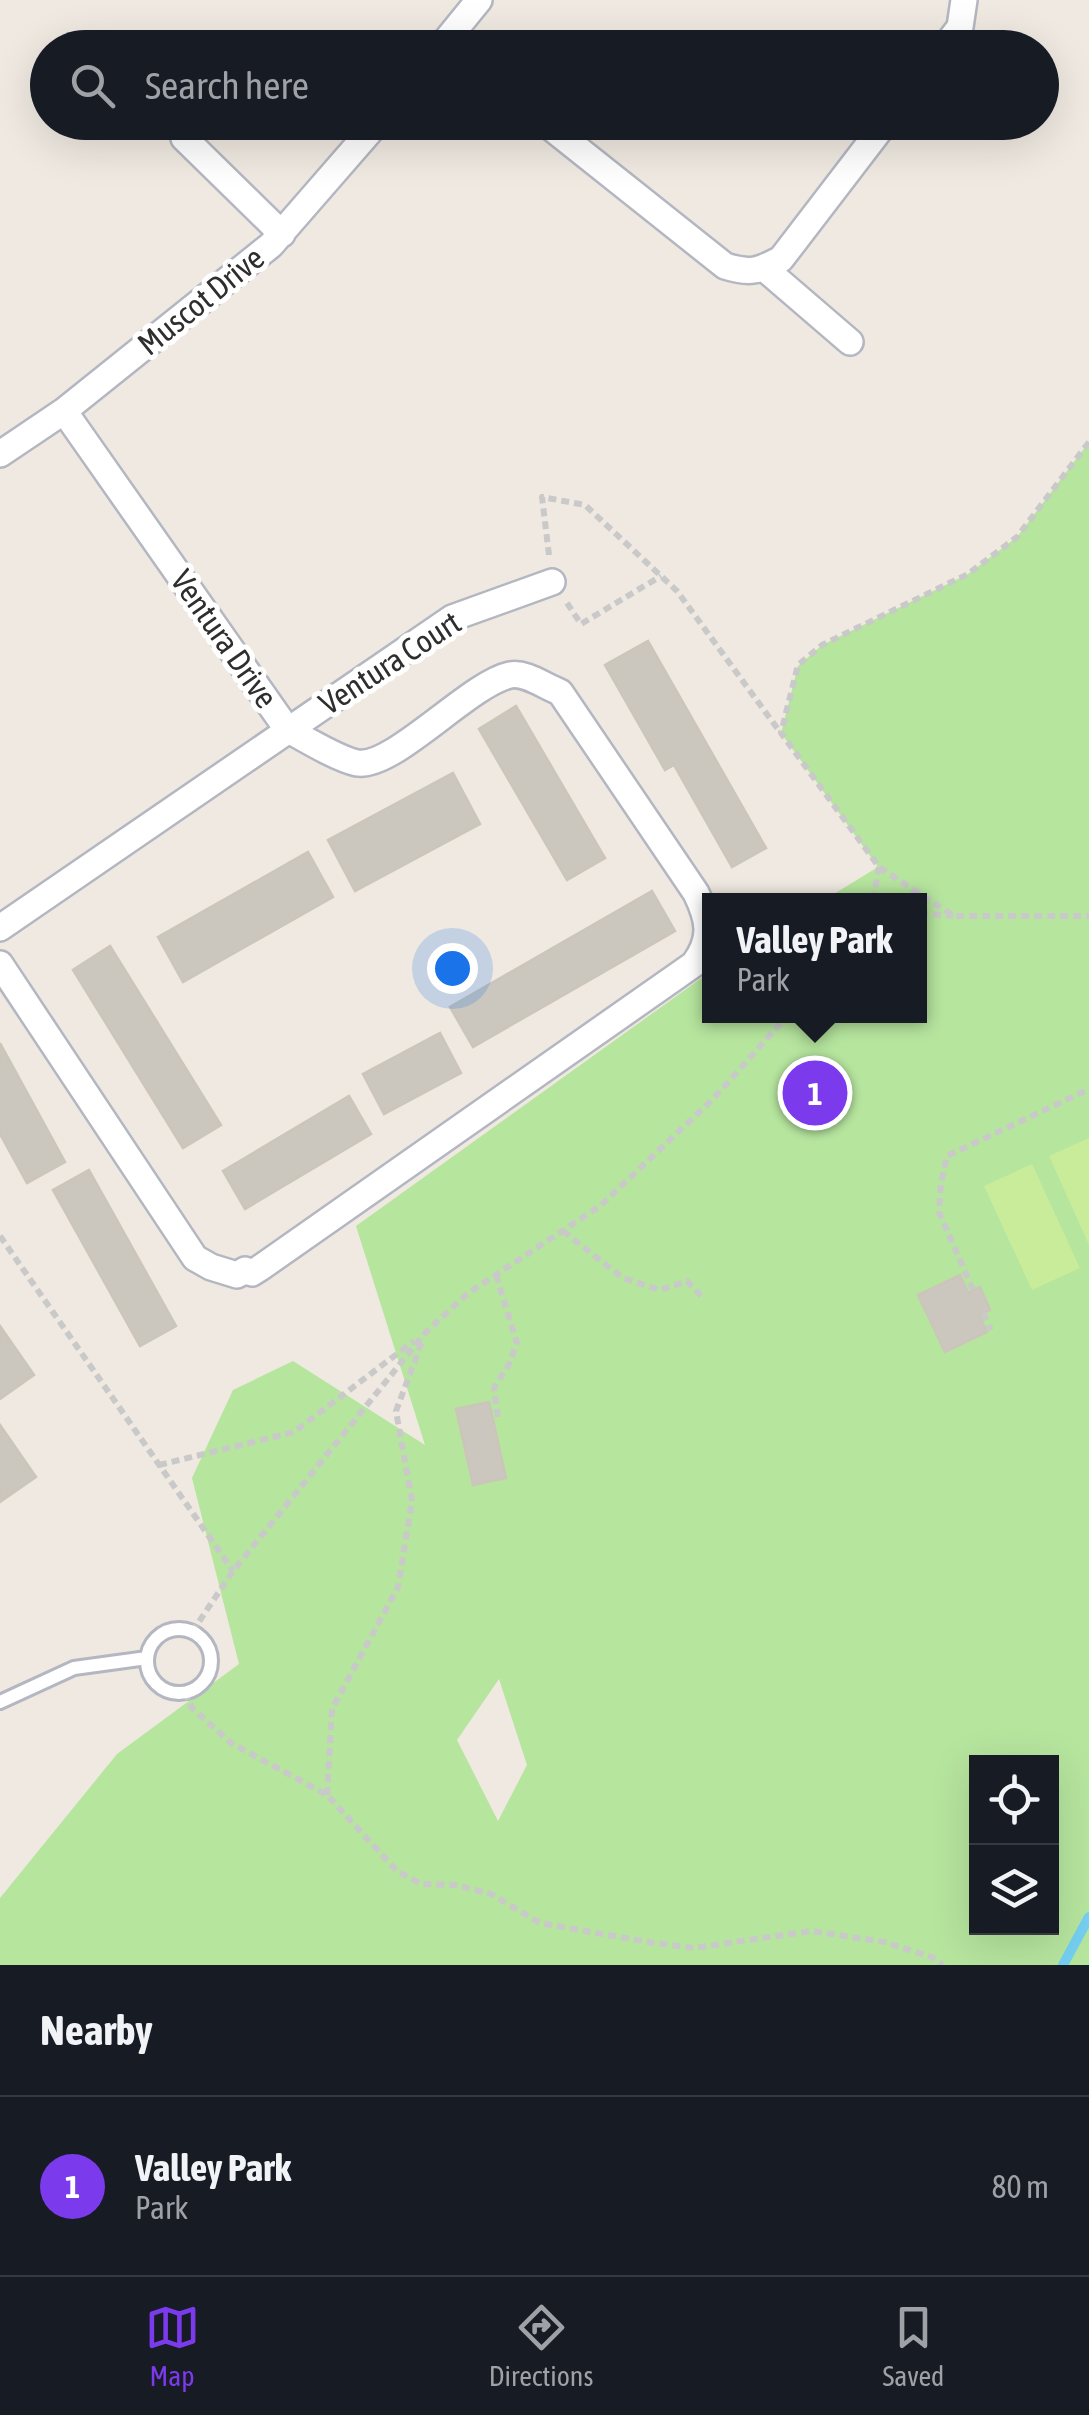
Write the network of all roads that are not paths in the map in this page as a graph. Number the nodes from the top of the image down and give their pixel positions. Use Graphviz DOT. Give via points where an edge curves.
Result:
graph roads {
  1 [pos="479,0"];
  2 [pos="964,0"];
  3 [pos="456,30"];
  4 [pos="957,30"];
  5 [pos="186,140"];
  6 [pos="363,140"];
  7 [pos="567,140"];
  8 [pos="872,140"];
  9 [pos="282,234"];
  10 [pos="764,268"];
  11 [pos="850,342"];
  12 [pos="64,411"];
  13 [pos="0,454"];
  14 [pos="552,582"];
  15 [pos="287,730"];
  16 [pos="702,904"];
  17 [pos="0,928"];
  18 [pos="702,953"];
  19 [pos="0,964"];
  20 [pos="147,1658"];
  21 [pos="0,1702"];
  1 -- 3 [label="street"];
  2 -- 4 [label="street"];
  5 -- 9 [label="street"];
  6 -- 9 [label="street, Muscot Drive"];
  7 -- 10 [label="street" via="726,266"];
  8 -- 10 [label="street" via="782,259"];
  9 -- 12 [label="street, Muscot Drive"];
  10 -- 11 [label="street"];
  12 -- 13 [label="street, Muscot Drive"];
  12 -- 15 [label="street, Ventura Drive"];
  14 -- 15 [label="street, Ventura Court" via="452,618"];
  15 -- 16 [label="street" via="339,757 369,763 508,676 545,684 560,692"];
  15 -- 17 [label="street, Ventura Drive"];
  18 -- 19 [label="street" via="260,1268 237,1275 196,1258"];
  20 -- 20 [label="lane" via="156,1639 176,1629 205,1642 211,1663 202,1683 170,1692 153,1679"];
  20 -- 21 [label="lane" via="74,1668"];
}
